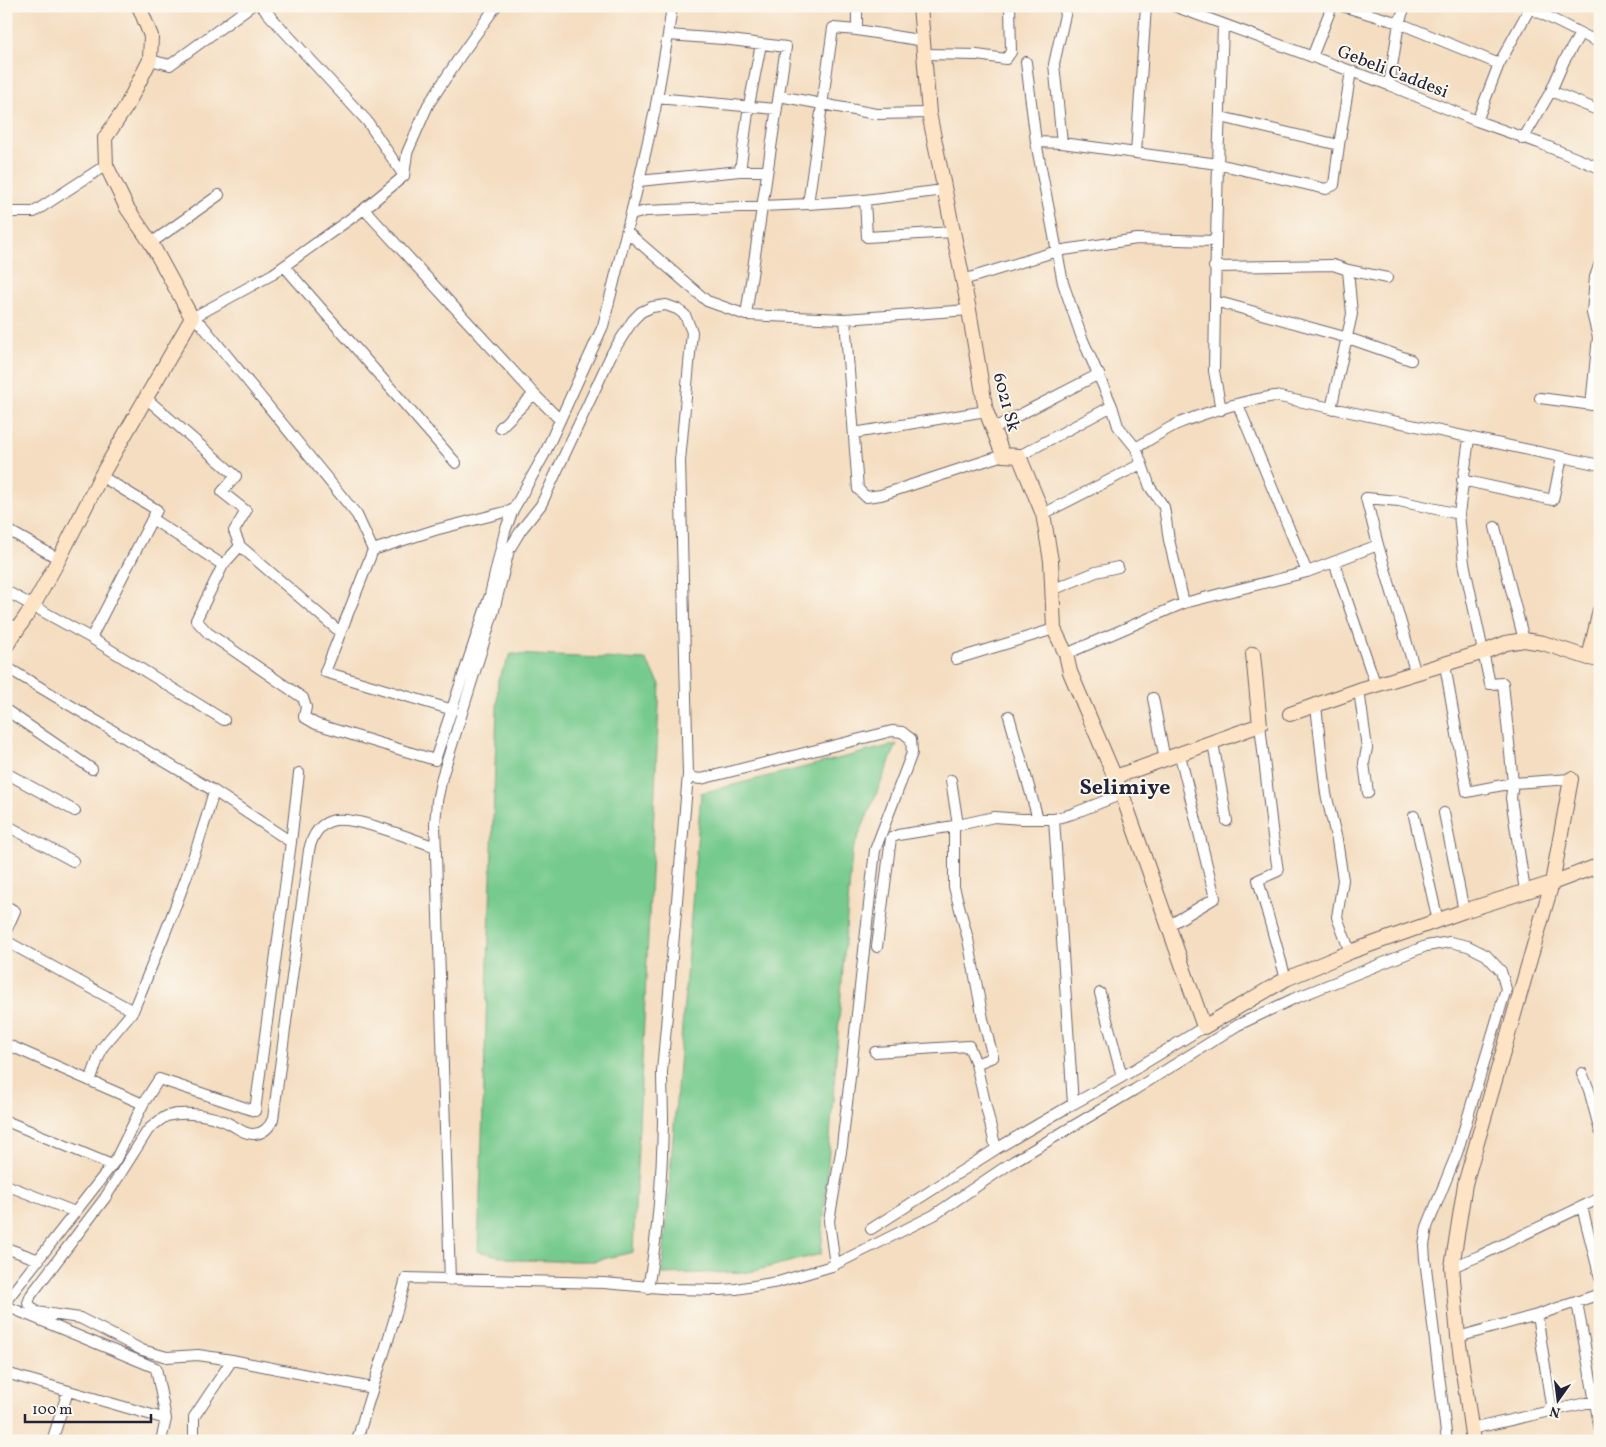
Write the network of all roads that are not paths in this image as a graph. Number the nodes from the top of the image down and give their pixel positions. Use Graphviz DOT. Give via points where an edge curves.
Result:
graph roads {
  1 [pos="139,6"];
  2 [pos="251,6"];
  3 [pos="261,6"];
  4 [pos="496,6"];
  5 [pos="672,6"];
  6 [pos="857,6"];
  7 [pos="920,6"];
  8 [pos="1010,6"];
  9 [pos="1067,6"];
  10 [pos="1146,6"];
  11 [pos="1174,6"];
  12 [pos="1332,6"];
  13 [pos="1342,6"];
  14 [pos="1405,6"];
  15 [pos="1529,7"];
  16 [pos="1399,23"];
  17 [pos="1223,26"];
  18 [pos="857,30"];
  19 [pos="1580,34"];
  20 [pos="668,35"];
  21 [pos="1600,43"];
  22 [pos="761,44"];
  23 [pos="924,47"];
  24 [pos="1312,57"];
  25 [pos="150,60"];
  26 [pos="1026,62"];
  27 [pos="1499,64"];
  28 [pos="1351,71"];
  29 [pos="1389,85"];
  30 [pos="1551,91"];
  31 [pos="779,96"];
  32 [pos="658,98"];
  33 [pos="822,103"];
  34 [pos="750,105"];
  35 [pos="776,109"];
  36 [pos="1600,111"];
  37 [pos="929,113"];
  38 [pos="1221,117"];
  39 [pos="1477,122"];
  40 [pos="1523,139"];
  41 [pos="1036,142"];
  42 [pos="1062,143"];
  43 [pos="1339,145"];
  44 [pos="1136,152"];
  45 [pos="1218,164"];
  46 [pos="106,165"];
  47 [pos="1600,168"];
  48 [pos="740,171"];
  49 [pos="767,171"];
  50 [pos="404,176"];
  51 [pos="639,182"];
  52 [pos="944,190"];
  53 [pos="219,195"];
  54 [pos="865,200"];
  55 [pos="808,204"];
  56 [pos="762,207"];
  57 [pos="364,209"];
  58 [pos="6,212"];
  59 [pos="631,215"];
  60 [pos="627,232"];
  61 [pos="953,232"];
  62 [pos="1216,241"];
  63 [pos="151,243"];
  64 [pos="1057,251"];
  65 [pos="1600,263"];
  66 [pos="284,266"];
  67 [pos="1214,267"];
  68 [pos="1348,270"];
  69 [pos="1387,278"];
  70 [pos="963,280"];
  71 [pos="1214,301"];
  72 [pos="969,310"];
  73 [pos="746,315"];
  74 [pos="192,318"];
  75 [pos="845,319"];
  76 [pos="1348,338"];
  77 [pos="1412,360"];
  78 [pos="1099,374"];
  79 [pos="534,394"];
  80 [pos="1540,398"];
  81 [pos="147,399"];
  82 [pos="1238,405"];
  83 [pos="1595,405"];
  84 [pos="1112,406"];
  85 [pos="1331,409"];
  86 [pos="1221,410"];
  87 [pos="986,411"];
  88 [pos="560,420"];
  89 [pos="500,428"];
  90 [pos="992,429"];
  91 [pos="854,433"];
  92 [pos="1469,438"];
  93 [pos="1136,448"];
  94 [pos="1003,455"];
  95 [pos="1019,456"];
  96 [pos="1562,457"];
  97 [pos="456,463"];
  98 [pos="1141,464"];
  99 [pos="1600,465"];
  100 [pos="101,476"];
  101 [pos="1462,480"];
  102 [pos="513,510"];
  103 [pos="1043,514"];
  104 [pos="1459,514"];
  105 [pos="152,519"];
  106 [pos="1495,528"];
  107 [pos="6,529"];
  108 [pos="1378,545"];
  109 [pos="240,546"];
  110 [pos="373,550"];
  111 [pos="59,559"];
  112 [pos="1334,562"];
  113 [pos="223,565"];
  114 [pos="1118,567"];
  115 [pos="1306,572"];
  116 [pos="1052,590"];
  117 [pos="6,591"];
  118 [pos="1184,604"];
  119 [pos="33,606"];
  120 [pos="1600,610"];
  121 [pos="12,626"];
  122 [pos="1054,629"];
  123 [pos="340,632"];
  124 [pos="91,638"];
  125 [pos="1524,640"];
  126 [pos="6,646"];
  127 [pos="1484,652"];
  128 [pos="1066,654"];
  129 [pos="1253,654"];
  130 [pos="956,659"];
  131 [pos="1595,659"];
  132 [pos="1445,664"];
  133 [pos="6,667"];
  134 [pos="1416,674"];
  135 [pos="1376,686"];
  136 [pos="1359,690"];
  137 [pos="1153,698"];
  138 [pos="1316,706"];
  139 [pos="6,710"];
  140 [pos="453,710"];
  141 [pos="1290,714"];
  142 [pos="1009,716"];
  143 [pos="224,720"];
  144 [pos="1260,725"];
  145 [pos="1213,743"];
  146 [pos="1180,755"];
  147 [pos="1165,760"];
  148 [pos="92,769"];
  149 [pos="6,773"];
  150 [pos="299,773"];
  151 [pos="688,775"];
  152 [pos="1115,778"];
  153 [pos="951,780"];
  154 [pos="1571,780"];
  155 [pos="1513,783"];
  156 [pos="214,791"];
  157 [pos="1368,793"];
  158 [pos="1122,794"];
  159 [pos="75,811"];
  160 [pos="1444,813"];
  161 [pos="1414,816"];
  162 [pos="1038,819"];
  163 [pos="1054,819"];
  164 [pos="1228,821"];
  165 [pos="6,825"];
  166 [pos="956,826"];
  167 [pos="292,842"];
  168 [pos="436,847"];
  169 [pos="73,861"];
  170 [pos="1600,865"];
  171 [pos="1552,883"];
  172 [pos="1525,890"];
  173 [pos="6,906"];
  174 [pos="1464,911"];
  175 [pos="1438,921"];
  176 [pos="1168,926"];
  177 [pos="6,932"];
  178 [pos="6,941"];
  179 [pos="877,947"];
  180 [pos="1350,952"];
  181 [pos="1286,979"];
  182 [pos="1100,993"];
  183 [pos="134,1012"];
  184 [pos="1204,1027"];
  185 [pos="6,1044"];
  186 [pos="875,1052"];
  187 [pos="976,1064"];
  188 [pos="1582,1073"];
  189 [pos="1122,1078"];
  190 [pos="90,1081"];
  191 [pos="143,1104"];
  192 [pos="1073,1104"];
  193 [pos="6,1121"];
  194 [pos="1600,1131"];
  195 [pos="996,1149"];
  196 [pos="112,1164"];
  197 [pos="6,1185"];
  198 [pos="1600,1198"];
  199 [pos="1582,1207"];
  200 [pos="75,1212"];
  201 [pos="871,1230"];
  202 [pos="6,1248"];
  203 [pos="39,1260"];
  204 [pos="835,1265"];
  205 [pos="1452,1267"];
  206 [pos="1600,1278"];
  207 [pos="450,1280"];
  208 [pos="648,1288"];
  209 [pos="1600,1294"];
  210 [pos="6,1301"];
  211 [pos="1577,1302"];
  212 [pos="6,1306"];
  213 [pos="1537,1315"];
  214 [pos="1458,1336"];
  215 [pos="232,1360"];
  216 [pos="6,1373"];
  217 [pos="372,1388"];
  218 [pos="68,1391"];
  219 [pos="1594,1400"];
  220 [pos="1552,1411"];
  221 [pos="166,1419"];
  222 [pos="1600,1430"];
  223 [pos="1472,1435"];
  224 [pos="52,1441"];
  225 [pos="161,1441"];
  226 [pos="194,1441"];
  227 [pos="356,1441"];
  228 [pos="1447,1441"];
  1 -- 25 [label="street" via="151,36"];
  2 -- 25 [label="street" via="170,65"];
  3 -- 50 [label="street" via="368,122"];
  4 -- 50 [label="street" via="428,105 407,153"];
  5 -- 20 [label="street"];
  6 -- 18 [label="street"];
  7 -- 23 [label="street, 6021 Sk"];
  8 -- 23 [label="street" via="1011,52 1006,59"];
  9 -- 42 [label="street" via="1054,64"];
  10 -- 44 [label="street"];
  11 -- 17 [label="street, Gebeli Caddesi"];
  12 -- 24 [label="street"];
  13 -- 16 [label="street"];
  14 -- 16 [label="street"];
  15 -- 19 [label="street"];
  15 -- 27 [label="street"];
  16 -- 27 [label="street"];
  16 -- 29 [label="street"];
  17 -- 24 [label="street, Gebeli Caddesi"];
  17 -- 38 [label="street"];
  18 -- 23 [label="street"];
  18 -- 33 [label="street" via="832,28"];
  19 -- 21 [label="street"];
  19 -- 30 [label="street"];
  20 -- 22 [label="street"];
  20 -- 32 [label="street"];
  22 -- 31 [label="street" via="786,47"];
  22 -- 34 [label="street"];
  23 -- 37 [label="street, 6021 Sk"];
  24 -- 28 [label="street, Gebeli Caddesi"];
  25 -- 46 [label="street" via="126,107 105,138"];
  26 -- 41 [label="street"];
  27 -- 39 [label="street"];
  28 -- 29 [label="street, Gebeli Caddesi"];
  28 -- 43 [label="street"];
  29 -- 39 [label="street, Gebeli Caddesi"];
  30 -- 36 [label="street"];
  30 -- 40 [label="street"];
  31 -- 33 [label="street"];
  31 -- 35 [label="street"];
  32 -- 34 [label="street"];
  32 -- 51 [label="street"];
  33 -- 37 [label="street" via="876,114"];
  33 -- 55 [label="street"];
  34 -- 35 [label="street"];
  34 -- 48 [label="street"];
  35 -- 49 [label="street"];
  37 -- 52 [label="street, 6021 Sk"];
  38 -- 43 [label="street"];
  38 -- 45 [label="street"];
  39 -- 40 [label="street, Gebeli Caddesi"];
  40 -- 47 [label="street, Gebeli Caddesi"];
  41 -- 42 [label="street"];
  41 -- 64 [label="street"];
  42 -- 44 [label="street"];
  43 -- 45 [label="street" via="1334,185 1326,189"];
  44 -- 45 [label="street"];
  45 -- 62 [label="street"];
  46 -- 58 [label="street" via="34,212"];
  46 -- 63 [label="street" via="127,208"];
  48 -- 49 [label="street"];
  48 -- 51 [label="street"];
  49 -- 56 [label="street"];
  50 -- 57 [label="street"];
  51 -- 59 [label="street"];
  52 -- 54 [label="street"];
  52 -- 61 [label="street, 6021 Sk"];
  53 -- 63 [label="street"];
  54 -- 55 [label="street"];
  54 -- 61 [label="street" via="867,238"];
  55 -- 56 [label="street"];
  56 -- 59 [label="street" via="646,211"];
  56 -- 73 [label="street"];
  57 -- 66 [label="street"];
  57 -- 79 [label="street"];
  59 -- 60 [label="street"];
  60 -- 73 [label="street" via="707,301"];
  60 -- 88 [label="street" via="602,326"];
  61 -- 70 [label="street, 6021 Sk"];
  62 -- 64 [label="street" via="1137,239"];
  62 -- 67 [label="street"];
  63 -- 74 [label="street"];
  64 -- 70 [label="street"];
  64 -- 78 [label="street" via="1066,293"];
  65 -- 83 [label="street" via="1592,313 1598,337"];
  66 -- 74 [label="street"];
  66 -- 97 [label="street"];
  67 -- 68 [label="street" via="1333,265"];
  67 -- 71 [label="street"];
  68 -- 69 [label="street"];
  68 -- 76 [label="street" via="1352,314"];
  70 -- 72 [label="street, 6021 Sk"];
  71 -- 76 [label="street"];
  71 -- 86 [label="street" via="1214,370"];
  72 -- 75 [label="street"];
  72 -- 87 [label="street, 6021 Sk"];
  73 -- 75 [label="street"];
  74 -- 81 [label="street"];
  74 -- 110 [label="street" via="202,325 357,515"];
  75 -- 91 [label="street"];
  76 -- 77 [label="street"];
  76 -- 85 [label="street"];
  78 -- 84 [label="street"];
  78 -- 90 [label="street"];
  79 -- 88 [label="street"];
  79 -- 89 [label="street"];
  80 -- 83 [label="street"];
  81 -- 100 [label="street"];
  81 -- 109 [label="street" via="236,476 222,492 246,512 234,531"];
  82 -- 85 [label="street" via="1275,396"];
  82 -- 86 [label="street"];
  82 -- 115 [label="street"];
  84 -- 93 [label="street" via="1118,426"];
  84 -- 95 [label="street"];
  85 -- 92 [label="street"];
  86 -- 93 [label="street" via="1176,425"];
  87 -- 90 [label="street, 6021 Sk"];
  87 -- 91 [label="street"];
  88 -- 102 [label="street"];
  90 -- 94 [label="street, 6021 Sk"];
  91 -- 94 [label="street" via="858,489 866,497"];
  92 -- 96 [label="street"];
  92 -- 101 [label="street"];
  93 -- 98 [label="street"];
  94 -- 95 [label="street, 6021 Sk"];
  95 -- 103 [label="street, 6021 Sk"];
  96 -- 99 [label="street"];
  96 -- 101 [label="street" via="1553,500"];
  98 -- 103 [label="street"];
  98 -- 118 [label="street" via="1164,507"];
  100 -- 105 [label="street" via="157,510"];
  100 -- 111 [label="street"];
  101 -- 104 [label="street"];
  102 -- 110 [label="street"];
  102 -- 140 [label="street"];
  103 -- 116 [label="street, 6021 Sk"];
  104 -- 108 [label="street" via="1400,501 1366,498"];
  104 -- 127 [label="street" via="1464,563"];
  105 -- 113 [label="street"];
  105 -- 124 [label="street"];
  106 -- 125 [label="street"];
  107 -- 111 [label="street"];
  108 -- 112 [label="street"];
  108 -- 134 [label="street"];
  109 -- 113 [label="street"];
  109 -- 123 [label="street"];
  110 -- 123 [label="street"];
  111 -- 119 [label="street"];
  112 -- 115 [label="street"];
  112 -- 135 [label="street"];
  113 -- 140 [label="street" via="196,620 208,632 303,698 306,706 304,717 310,721 435,760"];
  114 -- 116 [label="street" via="1096,572"];
  115 -- 118 [label="street"];
  116 -- 122 [label="street, 6021 Sk"];
  117 -- 119 [label="street"];
  118 -- 128 [label="street"];
  119 -- 121 [label="street"];
  119 -- 124 [label="street"];
  120 -- 131 [label="street"];
  121 -- 126 [label="street"];
  122 -- 128 [label="street, 6021 Sk"];
  122 -- 130 [label="street"];
  123 -- 140 [label="street" via="325,672"];
  124 -- 143 [label="street"];
  125 -- 127 [label="street"];
  125 -- 131 [label="street"];
  127 -- 132 [label="street"];
  127 -- 155 [label="street" via="1490,684 1503,683"];
  128 -- 152 [label="street, 6021 Sk" via="1070,672"];
  129 -- 144 [label="street"];
  132 -- 134 [label="street"];
  132 -- 155 [label="street" via="1467,792"];
  133 -- 156 [label="street"];
  134 -- 135 [label="street"];
  135 -- 136 [label="street"];
  136 -- 138 [label="street"];
  136 -- 157 [label="street" via="1367,748 1364,763"];
  137 -- 147 [label="street"];
  138 -- 141 [label="street"];
  138 -- 180 [label="street" via="1326,794 1343,880 1337,918"];
  139 -- 148 [label="street"];
  142 -- 162 [label="street"];
  144 -- 145 [label="street"];
  144 -- 181 [label="street" via="1278,871 1258,880"];
  145 -- 146 [label="street"];
  145 -- 164 [label="street"];
  146 -- 147 [label="street"];
  146 -- 176 [label="street" via="1215,898"];
  147 -- 152 [label="street"];
  149 -- 159 [label="street"];
  150 -- 167 [label="street"];
  151 -- 168 [label="street" via="680,461 692,332 685,315 677,309 658,305 641,312 633,320 612,353 541,505 509,550 494,610 442,777 435,813"];
  151 -- 204 [label="street" via="701,778 892,731 902,732 911,739 908,768 875,850 842,1146 829,1221"];
  151 -- 208 [label="street" via="662,1072 659,1204"];
  152 -- 158 [label="street, 6021 Sk"];
  153 -- 166 [label="street"];
  154 -- 155 [label="street"];
  154 -- 171 [label="street"];
  155 -- 172 [label="street" via="1511,798"];
  156 -- 167 [label="street"];
  156 -- 183 [label="street" via="168,926"];
  158 -- 163 [label="street"];
  158 -- 176 [label="street, 6021 Sk"];
  160 -- 174 [label="street"];
  161 -- 175 [label="street"];
  162 -- 163 [label="street"];
  162 -- 166 [label="street" via="994,817"];
  163 -- 192 [label="street"];
  165 -- 169 [label="street"];
  166 -- 179 [label="street" via="891,838"];
  166 -- 187 [label="street" via="954,887 993,1057"];
  167 -- 191 [label="street" via="255,1111 159,1079"];
  168 -- 207 [label="street"];
  168 -- 215 [label="street" via="342,819 330,821 318,829 309,850 270,1127 248,1134 228,1123 193,1114 167,1116 157,1122 148,1130 105,1198 28,1303 36,1312 80,1318 142,1350 167,1357 198,1355"];
  170 -- 171 [label="street"];
  171 -- 172 [label="street"];
  171 -- 205 [label="street" via="1465,1184"];
  172 -- 174 [label="street"];
  173 -- 177 [label="street" via="16,911"];
  174 -- 175 [label="street"];
  175 -- 180 [label="street"];
  176 -- 184 [label="street, 6021 Sk"];
  178 -- 183 [label="street"];
  180 -- 181 [label="street"];
  181 -- 184 [label="street"];
  182 -- 189 [label="street"];
  183 -- 190 [label="street" via="102,1048"];
  184 -- 189 [label="street"];
  185 -- 190 [label="street"];
  186 -- 187 [label="street" via="969,1046"];
  187 -- 195 [label="street"];
  188 -- 194 [label="street"];
  189 -- 192 [label="street"];
  190 -- 191 [label="street"];
  191 -- 196 [label="street"];
  192 -- 195 [label="street"];
  193 -- 196 [label="street"];
  195 -- 201 [label="street"];
  196 -- 200 [label="street"];
  197 -- 200 [label="street"];
  198 -- 199 [label="street"];
  199 -- 205 [label="street"];
  199 -- 206 [label="street"];
  200 -- 203 [label="street"];
  202 -- 203 [label="street"];
  203 -- 210 [label="street"];
  204 -- 208 [label="street" via="778,1282 736,1289"];
  204 -- 228 [label="street" via="934,1214 1014,1160 1238,1025 1293,999 1426,946 1450,942 1468,946 1486,955 1501,971 1506,989 1457,1153 1424,1237"];
  205 -- 214 [label="street"];
  207 -- 208 [label="street" via="604,1283"];
  207 -- 217 [label="street" via="406,1278"];
  209 -- 211 [label="street"];
  211 -- 213 [label="street"];
  211 -- 219 [label="street"];
  212 -- 221 [label="street" via="156,1368"];
  213 -- 214 [label="street"];
  213 -- 220 [label="street"];
  214 -- 223 [label="street"];
  215 -- 217 [label="street"];
  215 -- 226 [label="street" via="194,1417"];
  216 -- 218 [label="street"];
  217 -- 227 [label="street"];
  218 -- 221 [label="street"];
  218 -- 224 [label="street"];
  219 -- 220 [label="street"];
  219 -- 222 [label="street"];
  220 -- 223 [label="street"];
  221 -- 225 [label="street"];
}
